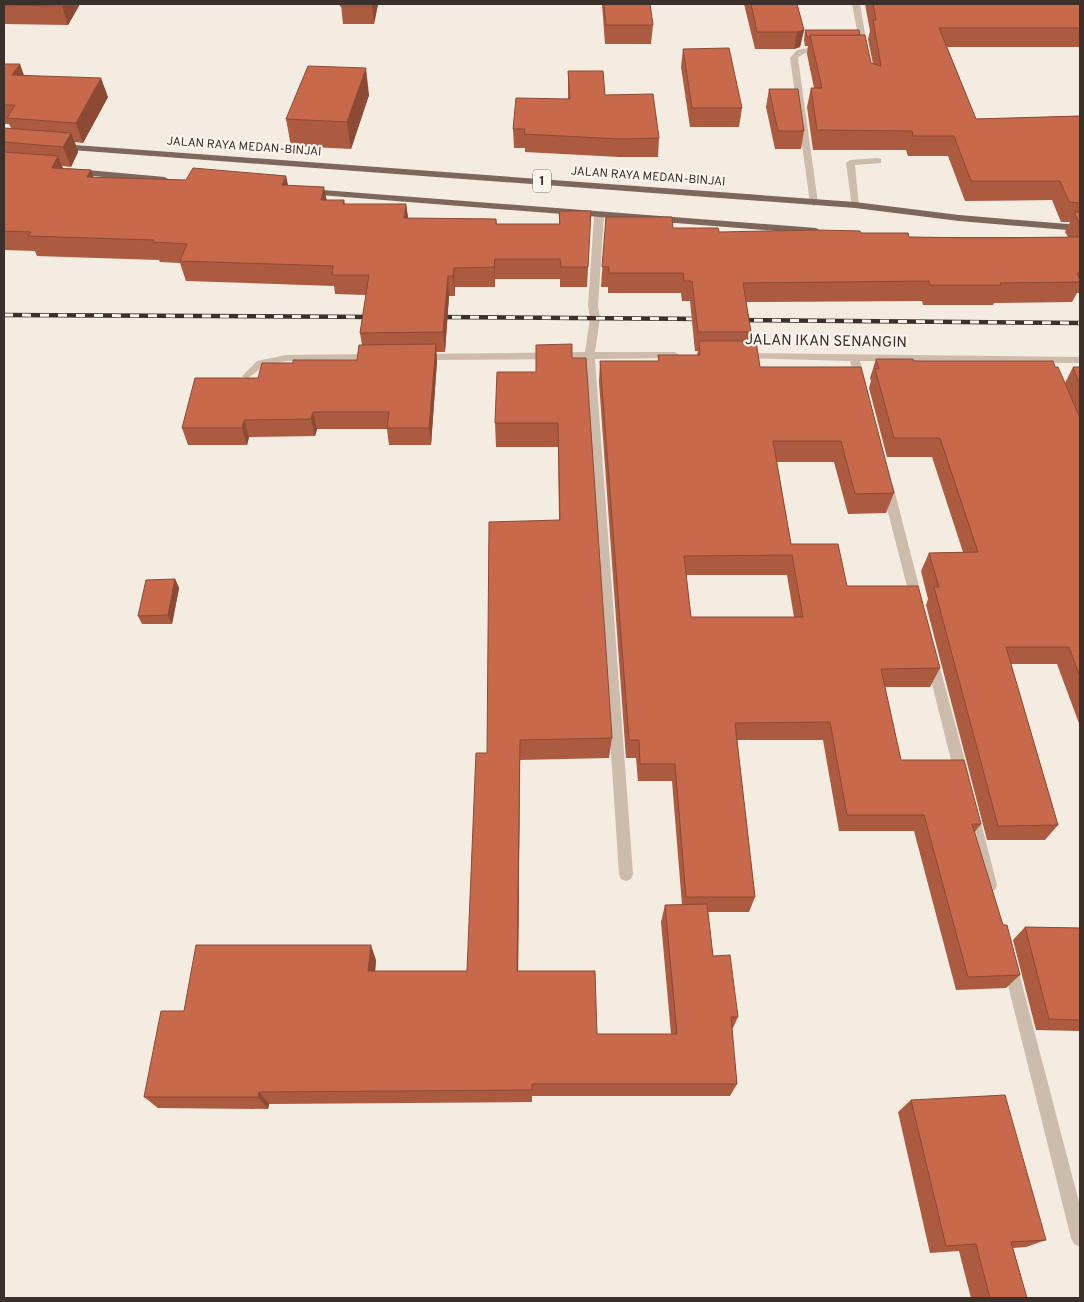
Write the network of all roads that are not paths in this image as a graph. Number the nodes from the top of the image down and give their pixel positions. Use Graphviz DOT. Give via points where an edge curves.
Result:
graph roads {
  1 [pos="856,4"];
  2 [pos="831,50"];
  3 [pos="863,53"];
  4 [pos="54,146"];
  5 [pos="878,160"];
  6 [pos="63,171"];
  7 [pos="172,180"];
  8 [pos="302,191"];
  9 [pos="814,203"];
  10 [pos="855,206"];
  11 [pos="599,216"];
  12 [pos="1080,228"];
  13 [pos="824,232"];
  14 [pos="590,355"];
  15 [pos="688,356"];
  16 [pos="737,356"];
  17 [pos="384,357"];
  18 [pos="414,357"];
  19 [pos="854,357"];
  20 [pos="1080,360"];
  21 [pos="247,376"];
  22 [pos="864,396"];
  23 [pos="884,473"];
  24 [pos="921,618"];
  25 [pos="929,647"];
  26 [pos="626,874"];
  27 [pos="993,899"];
  28 [pos="1006,947"];
  29 [pos="1080,1238"];
  1 -- 3 [label="street"];
  2 -- 9 [label="street" via="805,50 794,58"];
  4 -- 9 [label="main road, JALAN RAYA MEDAN-BINJAI / 1"];
  5 -- 10 [label="street" via="850,163"];
  6 -- 7 [label="main road"];
  8 -- 11 [label="main road, 1"];
  9 -- 10 [label="main road, JALAN RAYA MEDAN-BINJAI / 1"];
  10 -- 12 [label="main road, JALAN RAYA MEDAN-BINJAI / 1"];
  11 -- 13 [label="main road, 1"];
  11 -- 14 [label="street"];
  14 -- 15 [label="street"];
  14 -- 18 [label="street"];
  14 -- 26 [label="street"];
  16 -- 19 [label="street, JALAN IKAN SENANGIN"];
  17 -- 21 [label="street" via="286,358 261,363"];
  19 -- 20 [label="street, JALAN IKAN SENANGIN" via="1047,364"];
  19 -- 22 [label="street"];
  23 -- 24 [label="street"];
  25 -- 27 [label="street"];
  28 -- 29 [label="street"];
}
